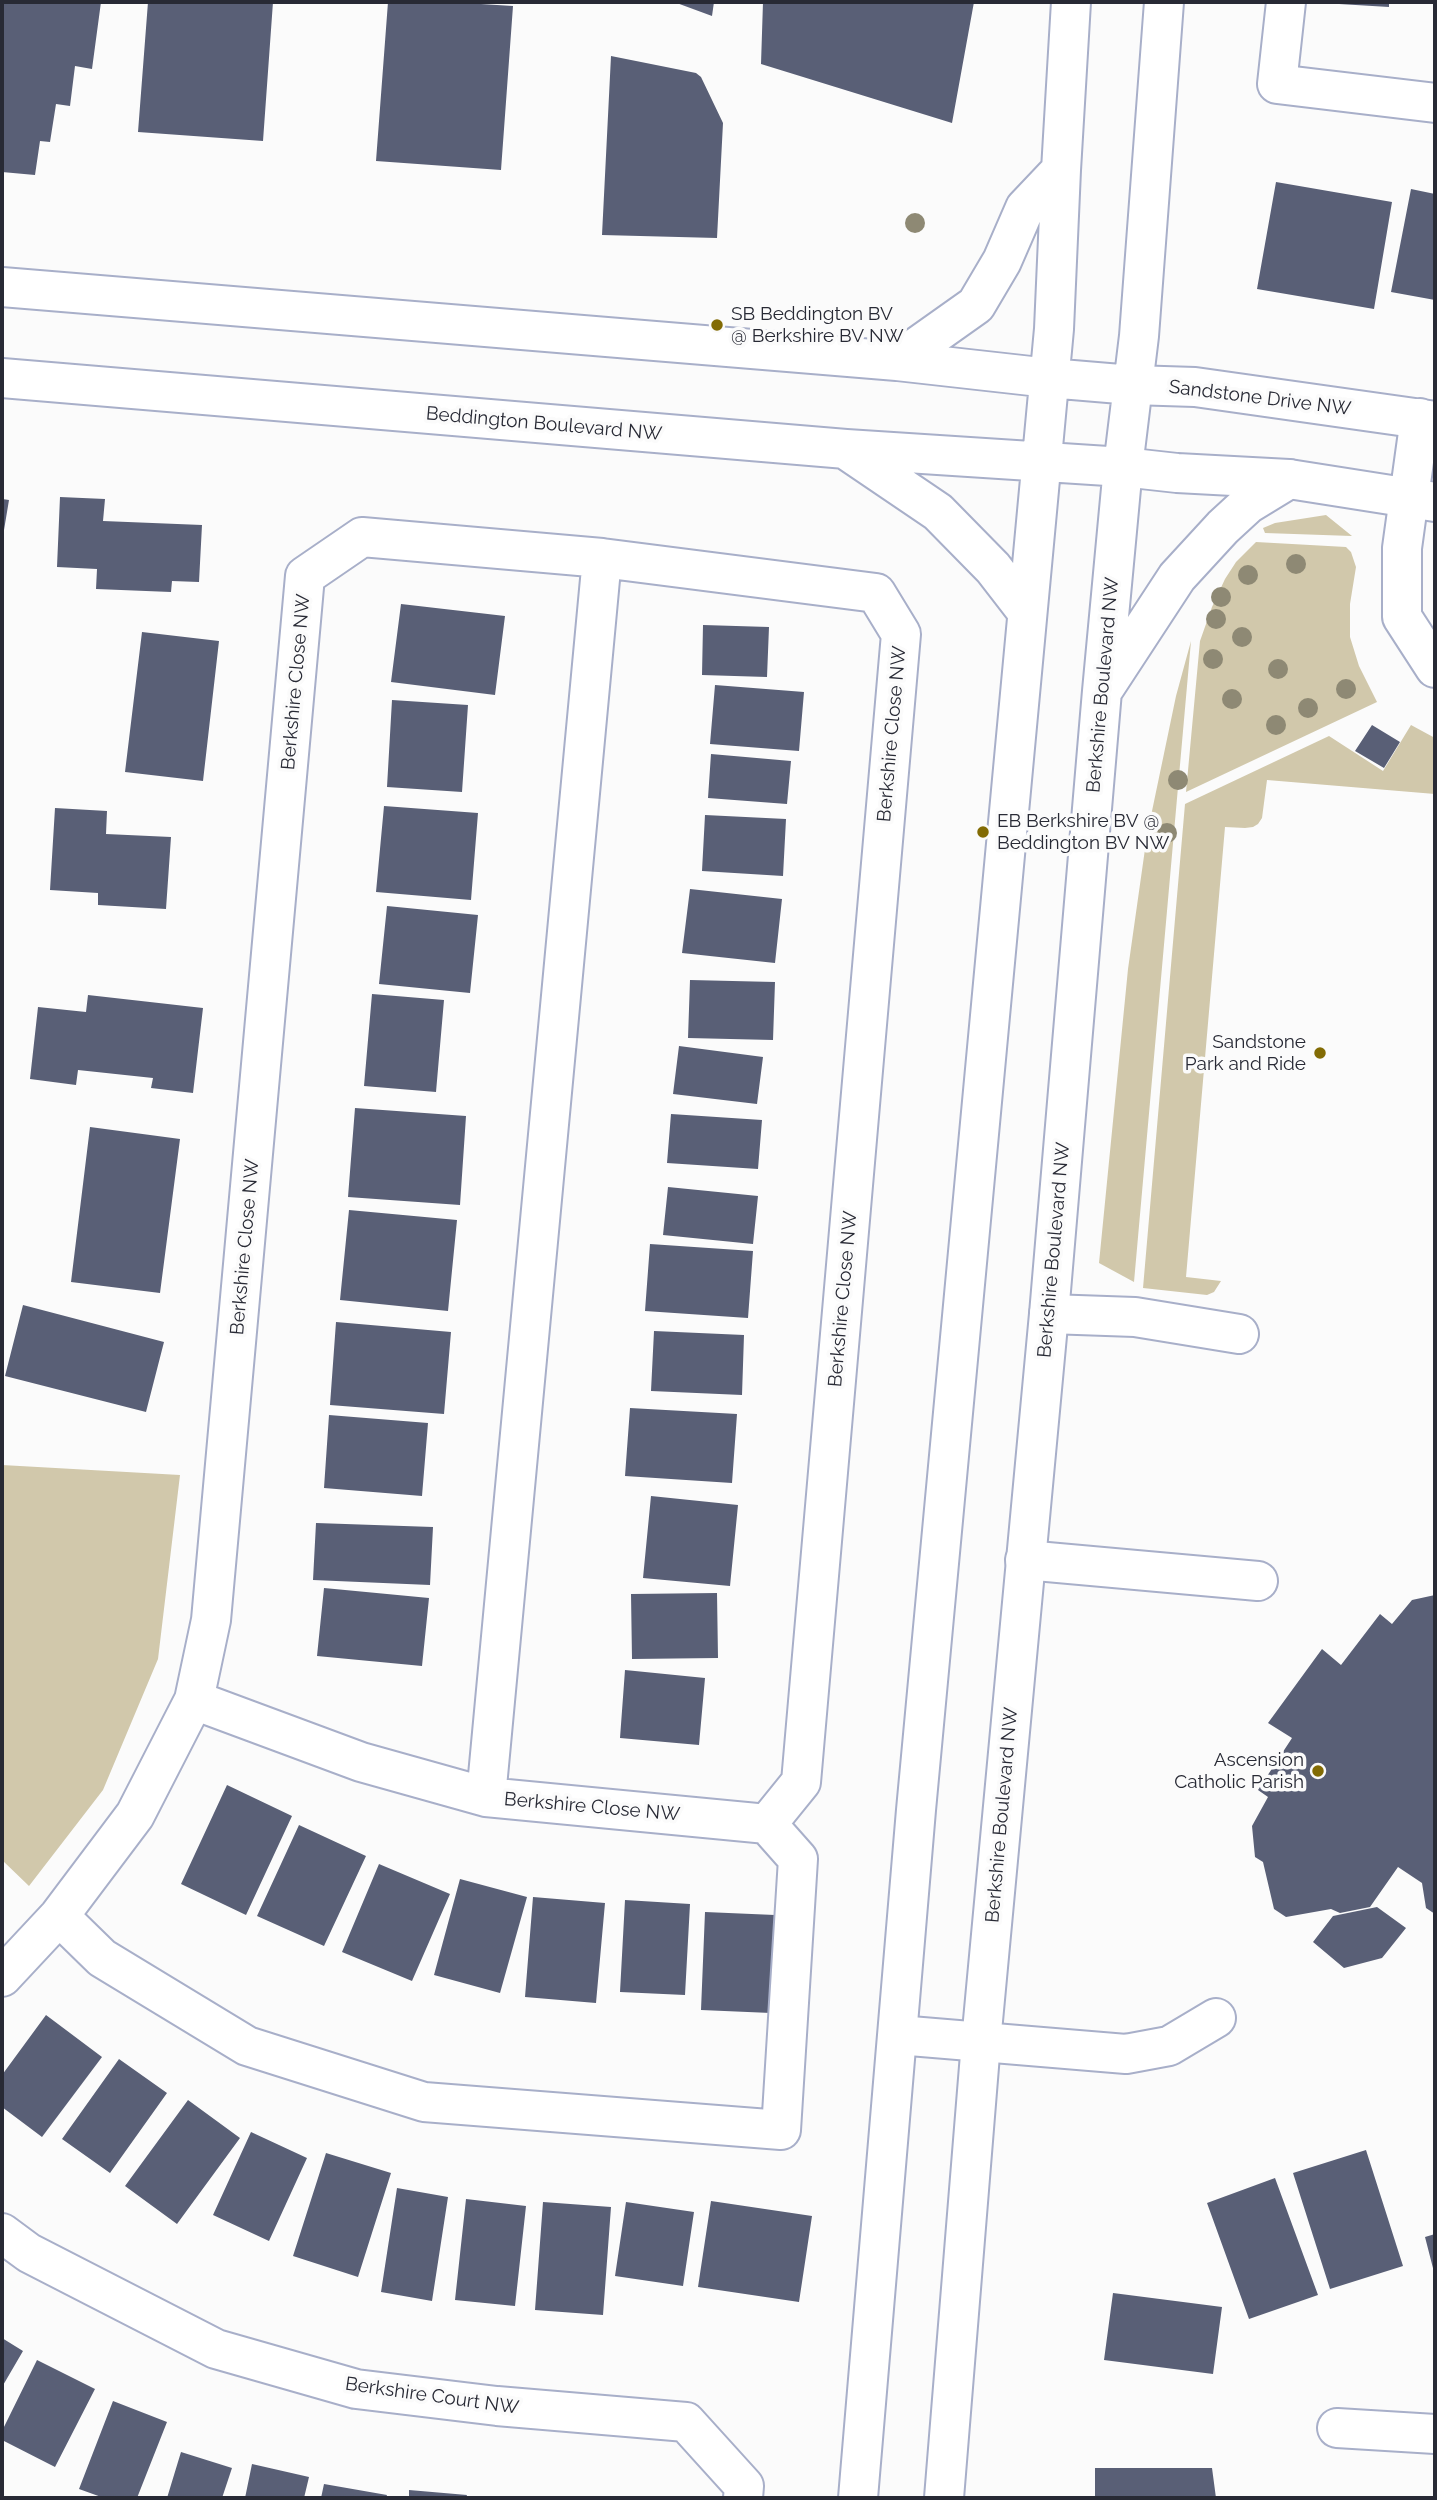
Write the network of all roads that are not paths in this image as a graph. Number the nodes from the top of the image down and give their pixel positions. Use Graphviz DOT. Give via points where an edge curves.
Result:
graph roads {
  1 [pos="1071,2"];
  2 [pos="1164,2"];
  3 [pos="1286,2"];
  4 [pos="1435,103"];
  5 [pos="1060,170"];
  6 [pos="2,287"];
  7 [pos="897,361"];
  8 [pos="2,378"];
  9 [pos="1066,380"];
  10 [pos="1132,385"];
  11 [pos="1428,419"];
  12 [pos="846,449"];
  13 [pos="1041,462"];
  14 [pos="1104,466"];
  15 [pos="1289,479"];
  16 [pos="1422,499"];
  17 [pos="602,558"];
  18 [pos="1027,612"];
  19 [pos="1435,668"];
  20 [pos="1102,691"];
  21 [pos="1049,1314"];
  22 [pos="1239,1334"];
  23 [pos="1025,1560"];
  24 [pos="1258,1581"];
  25 [pos="194,1700"];
  26 [pos="486,1797"];
  27 [pos="767,1824"];
  28 [pos="60,1916"];
  29 [pos="2,1977"];
  30 [pos="1216,2018"];
  31 [pos="898,2035"];
  32 [pos="981,2042"];
  33 [pos="2,2233"];
  34 [pos="1337,2428"];
  35 [pos="1435,2434"];
  36 [pos="743,2498"];
  37 [pos="858,2498"];
  38 [pos="944,2498"];
  1 -- 5 [label="main road"];
  2 -- 10 [label="main road, Berkshire Boulevard NW"];
  3 -- 4 [label="main road" via="1277,84"];
  5 -- 7 [label="main road" via="1026,208 976,305"];
  5 -- 9 [label="main road" via="1054,329"];
  6 -- 7 [label="main road"];
  7 -- 9 [label="main road"];
  8 -- 12 [label="main road, Beddington Boulevard NW"];
  9 -- 10 [label="main road, Sandstone Drive NW"];
  9 -- 13 [label="main road"];
  10 -- 11 [label="main road, Sandstone Drive NW" via="1195,387"];
  10 -- 14 [label="main road, Berkshire Boulevard NW"];
  11 -- 16 [label="main road"];
  12 -- 13 [label="main road, Beddington Boulevard NW"];
  12 -- 18 [label="main road" via="938,512 993,568"];
  13 -- 14 [label="main road, Beddington Boulevard NW"];
  13 -- 18 [label="main road"];
  14 -- 15 [label="main road"];
  14 -- 20 [label="main road, Berkshire Boulevard NW"];
  15 -- 16 [label="main road"];
  15 -- 20 [label="main road" via="1248,504 1177,577"];
  16 -- 19 [label="main road" via="1402,548 1402,617"];
  17 -- 25 [label="main road, Berkshire Close NW" via="362,537 305,576 211,1620"];
  17 -- 26 [label="main road"];
  17 -- 27 [label="main road, Berkshire Close NW" via="876,593 901,634 801,1782"];
  18 -- 31 [label="main road"];
  20 -- 21 [label="main road, Berkshire Boulevard NW"];
  21 -- 22 [label="main road" via="1135,1317"];
  21 -- 23 [label="main road, Berkshire Boulevard NW"];
  23 -- 24 [label="main road"];
  23 -- 32 [label="main road, Berkshire Boulevard NW"];
  25 -- 26 [label="main road, Berkshire Close NW" via="361,1762"];
  25 -- 28 [label="main road, Berkshire Close NW" via="135,1815"];
  26 -- 27 [label="main road, Berkshire Close NW"];
  27 -- 28 [label="main road" via="798,1859 781,2130 424,2102 247,2046 102,1958"];
  28 -- 29 [label="main road, Berkshire Close NW"];
  30 -- 32 [label="main road" via="1169,2046 1126,2054"];
  31 -- 32 [label="main road"];
  31 -- 37 [label="main road"];
  32 -- 38 [label="main road, Berkshire Boulevard NW"];
  33 -- 36 [label="main road, Berkshire Court NW" via="29,2253 216,2349 356,2389 686,2423 744,2486"];
  34 -- 35 [label="main road"];
}
